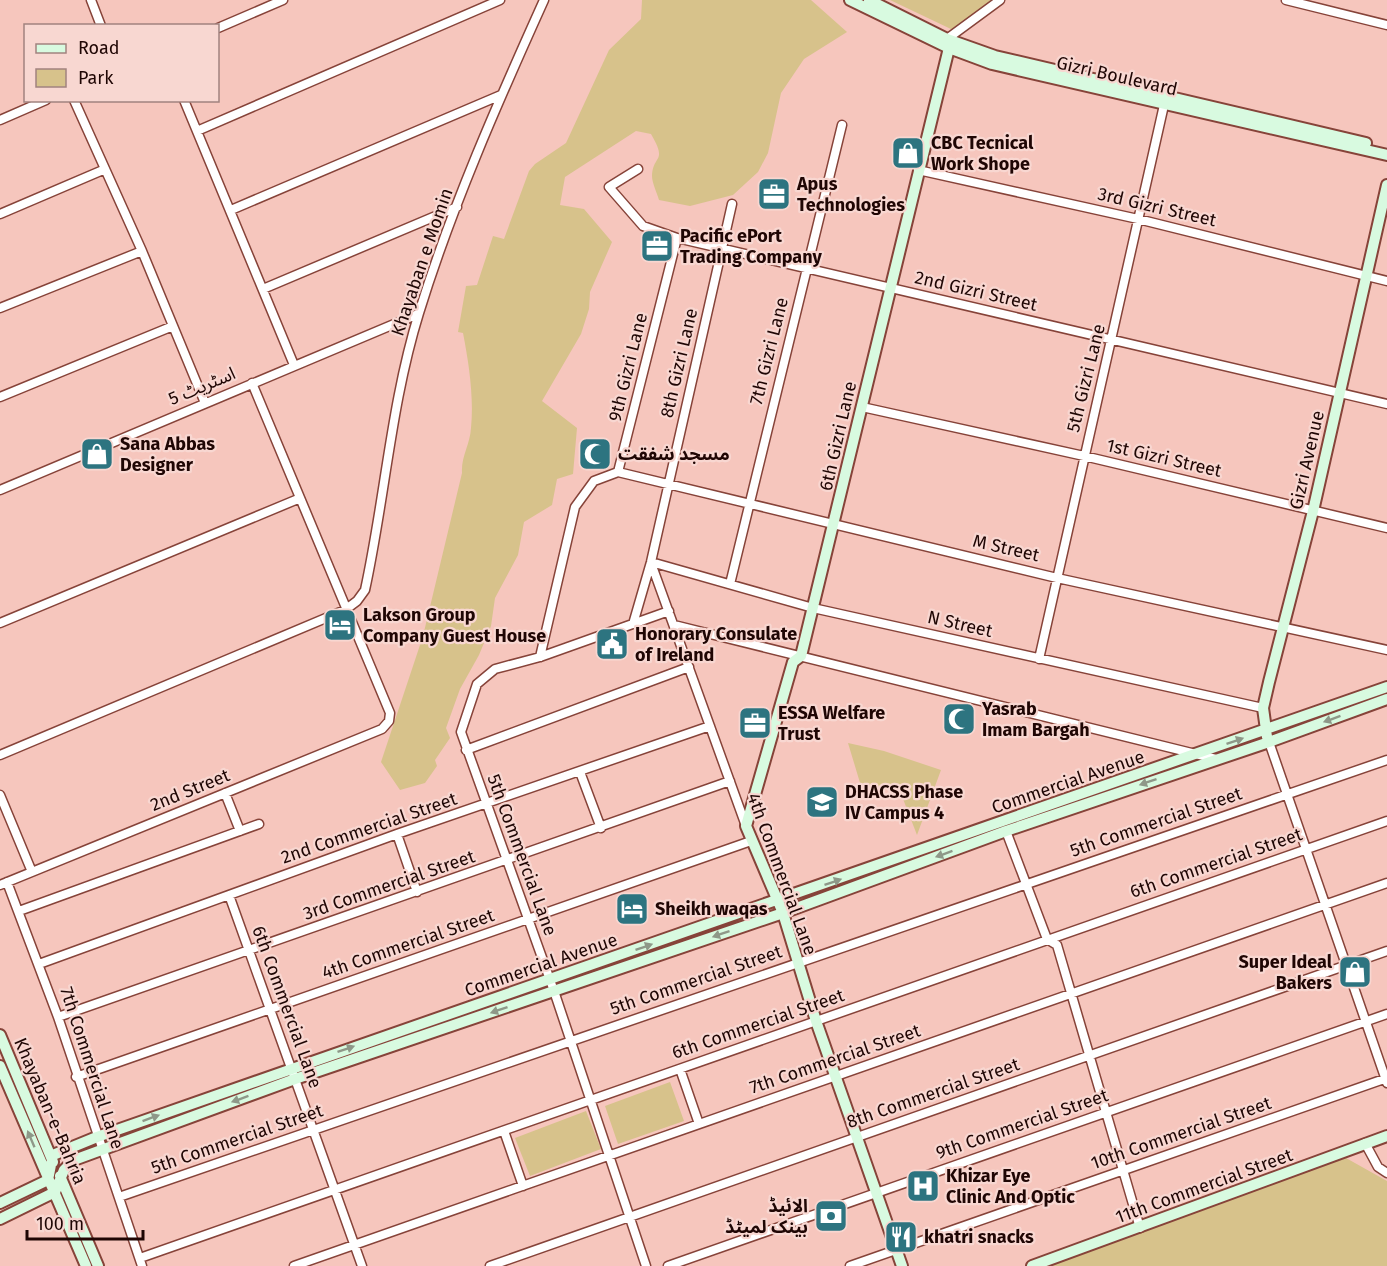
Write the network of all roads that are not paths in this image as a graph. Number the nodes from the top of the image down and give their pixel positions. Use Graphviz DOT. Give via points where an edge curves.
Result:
graph roads {
  1 [pos="91,0"];
  2 [pos="283,0"];
  3 [pos="500,0"];
  4 [pos="544,0"];
  5 [pos="850,0"];
  6 [pos="869,0"];
  7 [pos="1000,0"];
  8 [pos="1286,0"];
  9 [pos="100,24"];
  10 [pos="1387,25"];
  11 [pos="219,28"];
  12 [pos="948,44"];
  13 [pos="501,95"];
  14 [pos="41,102"];
  15 [pos="75,102"];
  16 [pos="184,102"];
  17 [pos="1164,105"];
  18 [pos="0,120"];
  19 [pos="842,125"];
  20 [pos="197,131"];
  21 [pos="1387,148"];
  22 [pos="1387,155"];
  23 [pos="638,169"];
  24 [pos="104,170"];
  25 [pos="918,170"];
  26 [pos="1387,185"];
  27 [pos="732,204"];
  28 [pos="457,207"];
  29 [pos="231,210"];
  30 [pos="0,214"];
  31 [pos="1138,219"];
  32 [pos="677,238"];
  33 [pos="721,249"];
  34 [pos="142,251"];
  35 [pos="806,269"];
  36 [pos="1365,275"];
  37 [pos="1387,280"];
  38 [pos="891,288"];
  39 [pos="263,289"];
  40 [pos="0,308"];
  41 [pos="418,314"];
  42 [pos="173,326"];
  43 [pos="1113,339"];
  44 [pos="294,365"];
  45 [pos="252,383"];
  46 [pos="1340,393"];
  47 [pos="0,397"];
  48 [pos="205,403"];
  49 [pos="1387,404"];
  50 [pos="861,407"];
  51 [pos="1084,456"];
  52 [pos="618,472"];
  53 [pos="669,483"];
  54 [pos="0,490"];
  55 [pos="298,499"];
  56 [pos="749,505"];
  57 [pos="1313,511"];
  58 [pos="834,525"];
  59 [pos="1387,528"];
  60 [pos="651,562"];
  61 [pos="1057,578"];
  62 [pos="730,584"];
  63 [pos="813,608"];
  64 [pos="345,610"];
  65 [pos="669,611"];
  66 [pos="0,623"];
  67 [pos="633,624"];
  68 [pos="674,625"];
  69 [pos="1285,626"];
  70 [pos="1387,650"];
  71 [pos="801,656"];
  72 [pos="540,657"];
  73 [pos="1039,659"];
  74 [pos="689,667"];
  75 [pos="1387,687"];
  76 [pos="1387,699"];
  77 [pos="1263,708"];
  78 [pos="710,726"];
  79 [pos="1264,731"];
  80 [pos="1269,742"];
  81 [pos="466,750"];
  82 [pos="1200,753"];
  83 [pos="0,755"];
  84 [pos="1216,759"];
  85 [pos="1387,760"];
  86 [pos="580,772"];
  87 [pos="730,781"];
  88 [pos="225,793"];
  89 [pos="1287,794"];
  90 [pos="0,795"];
  91 [pos="488,805"];
  92 [pos="1387,821"];
  93 [pos="259,824"];
  94 [pos="746,826"];
  95 [pos="601,828"];
  96 [pos="240,831"];
  97 [pos="1006,831"];
  98 [pos="397,834"];
  99 [pos="751,841"];
  100 [pos="1306,849"];
  101 [pos="508,861"];
  102 [pos="32,872"];
  103 [pos="1387,883"];
  104 [pos="4,884"];
  105 [pos="1027,884"];
  106 [pos="417,892"];
  107 [pos="230,895"];
  108 [pos="777,901"];
  109 [pos="1325,904"];
  110 [pos="19,911"];
  111 [pos="783,913"];
  112 [pos="527,920"];
  113 [pos="1047,939"];
  114 [pos="249,951"];
  115 [pos="1387,951"];
  116 [pos="798,963"];
  117 [pos="39,964"];
  118 [pos="1346,966"];
  119 [pos="549,979"];
  120 [pos="554,991"];
  121 [pos="1071,996"];
  122 [pos="269,1010"];
  123 [pos="1387,1014"];
  124 [pos="58,1017"];
  125 [pos="816,1021"];
  126 [pos="1366,1022"];
  127 [pos="0,1037"];
  128 [pos="570,1041"];
  129 [pos="1091,1055"];
  130 [pos="0,1066"];
  131 [pos="291,1068"];
  132 [pos="680,1069"];
  133 [pos="836,1076"];
  134 [pos="76,1077"];
  135 [pos="295,1079"];
  136 [pos="1386,1080"];
  137 [pos="590,1100"];
  138 [pos="1107,1112"];
  139 [pos="699,1124"];
  140 [pos="313,1130"];
  141 [pos="504,1131"];
  142 [pos="1387,1136"];
  143 [pos="97,1137"];
  144 [pos="857,1137"];
  145 [pos="1365,1143"];
  146 [pos="101,1149"];
  147 [pos="610,1155"];
  148 [pos="51,1157"];
  149 [pos="1124,1170"];
  150 [pos="1387,1173"];
  151 [pos="61,1179"];
  152 [pos="48,1180"];
  153 [pos="523,1185"];
  154 [pos="336,1190"];
  155 [pos="55,1192"];
  156 [pos="878,1192"];
  157 [pos="119,1197"];
  158 [pos="40,1200"];
  159 [pos="0,1203"];
  160 [pos="62,1210"];
  161 [pos="629,1217"];
  162 [pos="0,1219"];
  163 [pos="1140,1228"];
  164 [pos="355,1245"];
  165 [pos="897,1250"];
  166 [pos="141,1262"];
  167 [pos="86,1266"];
  168 [pos="98,1266"];
  169 [pos="294,1266"];
  170 [pos="362,1266"];
  171 [pos="489,1266"];
  172 [pos="646,1266"];
  173 [pos="668,1266"];
  174 [pos="850,1266"];
  175 [pos="902,1266"];
  176 [pos="1032,1266"];
  1 -- 9 [label="street"];
  2 -- 11 [label="street"];
  3 -- 20 [label="street"];
  4 -- 13 [label="street, Khayaban e Momin"];
  5 -- 12 [label="main road, Gizri Boulevard"];
  6 -- 12 [label="main road, Gizri Boulevard"];
  7 -- 12 [label="street"];
  8 -- 10 [label="street"];
  12 -- 17 [label="main road, Gizri Boulevard" via="992,63"];
  12 -- 21 [label="main road, Gizri Boulevard"];
  12 -- 25 [label="main road, 6th Gizri Lane"];
  13 -- 28 [label="street, Khayaban e Momin"];
  13 -- 29 [label="street"];
  14 -- 18 [label="street"];
  15 -- 24 [label="street"];
  16 -- 20 [label="street"];
  17 -- 22 [label="main road, Gizri Boulevard"];
  17 -- 31 [label="street, 5th Gizri Lane"];
  19 -- 35 [label="street, 7th Gizri Lane"];
  20 -- 29 [label="street"];
  23 -- 32 [label="street, 2nd Gizri Street" via="609,187 643,226"];
  24 -- 30 [label="street"];
  24 -- 34 [label="street"];
  25 -- 31 [label="street, 3rd Gizri Street"];
  25 -- 38 [label="main road, 6th Gizri Lane"];
  26 -- 36 [label="main road, Gizri Avenue"];
  27 -- 33 [label="street, 8th Gizri Lane"];
  28 -- 39 [label="street"];
  28 -- 41 [label="street, Khayaban e Momin"];
  29 -- 39 [label="street"];
  31 -- 36 [label="street, 3rd Gizri Street"];
  31 -- 43 [label="street, 5th Gizri Lane"];
  32 -- 33 [label="street, 2nd Gizri Street"];
  32 -- 52 [label="street, 9th Gizri Lane"];
  33 -- 35 [label="street, 2nd Gizri Street"];
  33 -- 53 [label="street, 8th Gizri Lane"];
  34 -- 40 [label="street"];
  34 -- 42 [label="street"];
  35 -- 38 [label="street, 2nd Gizri Street"];
  35 -- 56 [label="street, 7th Gizri Lane"];
  36 -- 37 [label="street, 3rd Gizri Street"];
  36 -- 46 [label="main road, Gizri Avenue"];
  38 -- 43 [label="street, 2nd Gizri Street"];
  38 -- 50 [label="main road, 6th Gizri Lane"];
  39 -- 44 [label="street"];
  41 -- 44 [label="street, اسٹریٹ 5"];
  41 -- 64 [label="street, Khayaban e Momin" via="395,411 365,590"];
  42 -- 47 [label="street"];
  42 -- 48 [label="street"];
  43 -- 46 [label="street, 2nd Gizri Street"];
  43 -- 51 [label="street, 5th Gizri Lane"];
  44 -- 45 [label="street, اسٹریٹ 5"];
  45 -- 48 [label="street, اسٹریٹ 5"];
  45 -- 55 [label="street"];
  46 -- 49 [label="street, 2nd Gizri Street"];
  46 -- 57 [label="main road, Gizri Avenue"];
  48 -- 54 [label="street, اسٹریٹ 5"];
  50 -- 51 [label="street, 1st Gizri Street"];
  50 -- 58 [label="main road, 6th Gizri Lane"];
  51 -- 57 [label="street, 1st Gizri Street"];
  51 -- 61 [label="street, 5th Gizri Lane"];
  52 -- 53 [label="street, M Street"];
  52 -- 72 [label="street" via="594,481 574,507"];
  53 -- 56 [label="street, M Street"];
  53 -- 60 [label="street, 8th Gizri Lane"];
  55 -- 64 [label="street"];
  55 -- 66 [label="street"];
  56 -- 58 [label="street, M Street"];
  56 -- 62 [label="street, 7th Gizri Lane"];
  57 -- 59 [label="street, 1st Gizri Street"];
  57 -- 69 [label="main road, Gizri Avenue"];
  58 -- 61 [label="street, M Street"];
  58 -- 63 [label="main road, 6th Gizri Lane"];
  60 -- 62 [label="street, N Street"];
  60 -- 65 [label="street, 4th Commercial Lane"];
  60 -- 67 [label="street, 8th Gizri Lane"];
  61 -- 69 [label="street, M Street"];
  61 -- 73 [label="street, 5th Gizri Lane"];
  62 -- 63 [label="street, N Street"];
  63 -- 71 [label="main road, 6th Gizri Lane"];
  63 -- 73 [label="street, N Street"];
  64 -- 83 [label="street"];
  64 -- 88 [label="street, 2nd Street" via="390,713 389,721 382,729"];
  65 -- 67 [label="street, 5th Commercial Lane"];
  65 -- 68 [label="street, 4th Commercial Lane"];
  67 -- 72 [label="street, 5th Commercial Lane"];
  68 -- 71 [label="street"];
  68 -- 74 [label="street, 4th Commercial Lane"];
  69 -- 70 [label="street, M Street"];
  69 -- 77 [label="main road, Gizri Avenue"];
  71 -- 82 [label="street"];
  71 -- 94 [label="main road, 6th Gizri Lane" via="793,662"];
  72 -- 81 [label="street, 5th Commercial Lane" via="495,669 477,684 461,732"];
  73 -- 77 [label="street, N Street"];
  74 -- 78 [label="street, 4th Commercial Lane"];
  74 -- 81 [label="street"];
  75 -- 79 [label="main road, Commercial Avenue"];
  76 -- 80 [label="main road, Commercial Avenue, one-way"];
  77 -- 79 [label="main road, Gizri Avenue"];
  78 -- 86 [label="street, 2nd Commercial Street"];
  78 -- 87 [label="street, 4th Commercial Lane"];
  79 -- 80 [label="main road, Gizri Avenue"];
  82 -- 79 [label="main road, Commercial Avenue, one-way"];
  80 -- 84 [label="main road, Commercial Avenue"];
  80 -- 89 [label="street"];
  81 -- 91 [label="street, 5th Commercial Lane"];
  82 -- 84 [label="street"];
  108 -- 82 [label="main road, Commercial Avenue, one-way"];
  84 -- 97 [label="main road, Commercial Avenue, one-way"];
  85 -- 89 [label="street, 5th Commercial Street"];
  86 -- 91 [label="street, 2nd Commercial Street"];
  86 -- 95 [label="street"];
  87 -- 94 [label="street, 4th Commercial Lane"];
  87 -- 95 [label="street, 3rd Commercial Street"];
  88 -- 96 [label="street"];
  88 -- 102 [label="street, 2nd Street"];
  89 -- 100 [label="street"];
  89 -- 105 [label="street, 5th Commercial Street"];
  90 -- 102 [label="street"];
  91 -- 98 [label="street, 2nd Commercial Street"];
  91 -- 101 [label="street, 5th Commercial Lane"];
  92 -- 100 [label="street, 6th Commercial Street"];
  93 -- 96 [label="street"];
  94 -- 99 [label="main road, 4th Commercial Lane"];
  95 -- 101 [label="street, 3rd Commercial Street"];
  96 -- 110 [label="street"];
  97 -- 105 [label="street"];
  97 -- 111 [label="main road, Commercial Avenue, one-way"];
  98 -- 106 [label="street"];
  98 -- 107 [label="street, 2nd Commercial Street"];
  99 -- 108 [label="main road, 4th Commercial Lane"];
  99 -- 112 [label="street, 4th Commercial Street"];
  100 -- 109 [label="street"];
  100 -- 113 [label="street, 6th Commercial Street"];
  101 -- 106 [label="street, 3rd Commercial Street"];
  101 -- 112 [label="street, 5th Commercial Lane"];
  102 -- 104 [label="street, 2nd Street"];
  103 -- 109 [label="street, 7th Commercial Street"];
  104 -- 110 [label="street, 7th Commercial Lane"];
  105 -- 113 [label="street"];
  105 -- 116 [label="street, 5th Commercial Street"];
  106 -- 114 [label="street, 3rd Commercial Street"];
  107 -- 114 [label="street, 6th Commercial Lane"];
  107 -- 117 [label="street, 2nd Commercial Street"];
  108 -- 111 [label="main road, 4th Commercial Lane"];
  119 -- 108 [label="main road, Commercial Avenue, one-way"];
  109 -- 118 [label="street"];
  109 -- 121 [label="street, 7th Commercial Street"];
  110 -- 117 [label="street, 7th Commercial Lane"];
  111 -- 116 [label="main road, 4th Commercial Lane"];
  111 -- 120 [label="main road, Commercial Avenue, one-way"];
  112 -- 119 [label="street, 5th Commercial Lane"];
  112 -- 122 [label="street, 4th Commercial Street"];
  113 -- 121 [label="street" via="1057,945"];
  113 -- 125 [label="street, 6th Commercial Street"];
  114 -- 122 [label="street, 6th Commercial Lane"];
  114 -- 124 [label="street, 3rd Commercial Street"];
  115 -- 118 [label="street, 8th Commercial Street"];
  116 -- 125 [label="main road, 4th Commercial Lane"];
  116 -- 128 [label="street, 5th Commercial Street"];
  117 -- 124 [label="street, 7th Commercial Lane"];
  118 -- 126 [label="street"];
  118 -- 129 [label="street, 8th Commercial Street"];
  119 -- 120 [label="street, 5th Commercial Lane"];
  131 -- 119 [label="main road, Commercial Avenue, one-way"];
  120 -- 128 [label="street, 5th Commercial Lane"];
  120 -- 135 [label="main road, Commercial Avenue, one-way"];
  121 -- 129 [label="street"];
  121 -- 133 [label="street, 7th Commercial Street"];
  122 -- 131 [label="street, 6th Commercial Lane"];
  122 -- 134 [label="street, 4th Commercial Street"];
  123 -- 126 [label="street, 9th Commercial Street"];
  124 -- 134 [label="street, 7th Commercial Lane"];
  125 -- 132 [label="street, 6th Commercial Street"];
  125 -- 133 [label="main road, 4th Commercial Lane"];
  126 -- 136 [label="street"];
  126 -- 138 [label="street, 9th Commercial Street"];
  127 -- 148 [label="main road, Khayaban-e-Bahria"];
  128 -- 137 [label="street, 5th Commercial Lane"];
  128 -- 140 [label="street, 5th Commercial Street"];
  129 -- 138 [label="street"];
  129 -- 144 [label="street, 8th Commercial Street"];
  152 -- 130 [label="main road, Khayaban-e-Bahria, one-way"];
  131 -- 135 [label="street, 6th Commercial Lane"];
  143 -- 131 [label="main road, Commercial Avenue, one-way"];
  132 -- 137 [label="street, 6th Commercial Street"];
  132 -- 139 [label="street"];
  133 -- 139 [label="street, 7th Commercial Street"];
  133 -- 144 [label="main road, 4th Commercial Lane"];
  134 -- 143 [label="street, 7th Commercial Lane"];
  135 -- 140 [label="street, 6th Commercial Lane"];
  135 -- 146 [label="main road, Commercial Avenue, one-way"];
  136 -- 149 [label="street, 10th Commercial Street"];
  137 -- 141 [label="street, 6th Commercial Street"];
  137 -- 147 [label="street, 5th Commercial Lane"];
  138 -- 149 [label="street"];
  138 -- 156 [label="street, 9th Commercial Street"];
  139 -- 147 [label="street, 7th Commercial Street"];
  140 -- 154 [label="street, 6th Commercial Lane"];
  140 -- 157 [label="street, 5th Commercial Street"];
  141 -- 153 [label="street"];
  141 -- 154 [label="street, 6th Commercial Street"];
  142 -- 145 [label="main road, 11th Commercial Street"];
  143 -- 146 [label="street, 7th Commercial Lane"];
  143 -- 148 [label="main road, Commercial Avenue"];
  144 -- 156 [label="main road, 4th Commercial Lane"];
  144 -- 161 [label="street, 8th Commercial Street"];
  145 -- 150 [label="street" via="1378,1167"];
  145 -- 163 [label="main road, 11th Commercial Street"];
  146 -- 151 [label="main road, Commercial Avenue" via="70,1162"];
  146 -- 157 [label="street, 7th Commercial Lane"];
  147 -- 153 [label="street, 7th Commercial Street"];
  147 -- 161 [label="street, 5th Commercial Lane"];
  148 -- 151 [label="main road, Khayaban-e-Bahria"];
  148 -- 152 [label="main road"];
  149 -- 163 [label="street"];
  149 -- 165 [label="street, 10th Commercial Street"];
  151 -- 155 [label="main road, Commercial Avenue"];
  151 -- 168 [label="main road, Khayaban-e-Bahria"];
  152 -- 155 [label="main road, Khayaban-e-Bahria"];
  152 -- 159 [label="main road"];
  153 -- 164 [label="street, 7th Commercial Street"];
  154 -- 164 [label="street, 6th Commercial Lane"];
  154 -- 166 [label="street, 6th Commercial Street"];
  155 -- 158 [label="main road"];
  155 -- 160 [label="main road, Khayaban-e-Bahria"];
  156 -- 165 [label="main road, 4th Commercial Lane"];
  156 -- 173 [label="street, 9th Commercial Street"];
  157 -- 166 [label="street, 7th Commercial Lane"];
  158 -- 160 [label="main road"];
  158 -- 162 [label="main road"];
  160 -- 167 [label="main road, Khayaban-e-Bahria"];
  161 -- 171 [label="street, 8th Commercial Street"];
  161 -- 172 [label="street, 5th Commercial Lane"];
  163 -- 176 [label="main road, 11th Commercial Street"];
  164 -- 169 [label="street, 7th Commercial Street"];
  164 -- 170 [label="street, 6th Commercial Lane"];
  165 -- 174 [label="street, 10th Commercial Street"];
  165 -- 175 [label="main road, 4th Commercial Lane"];
}
